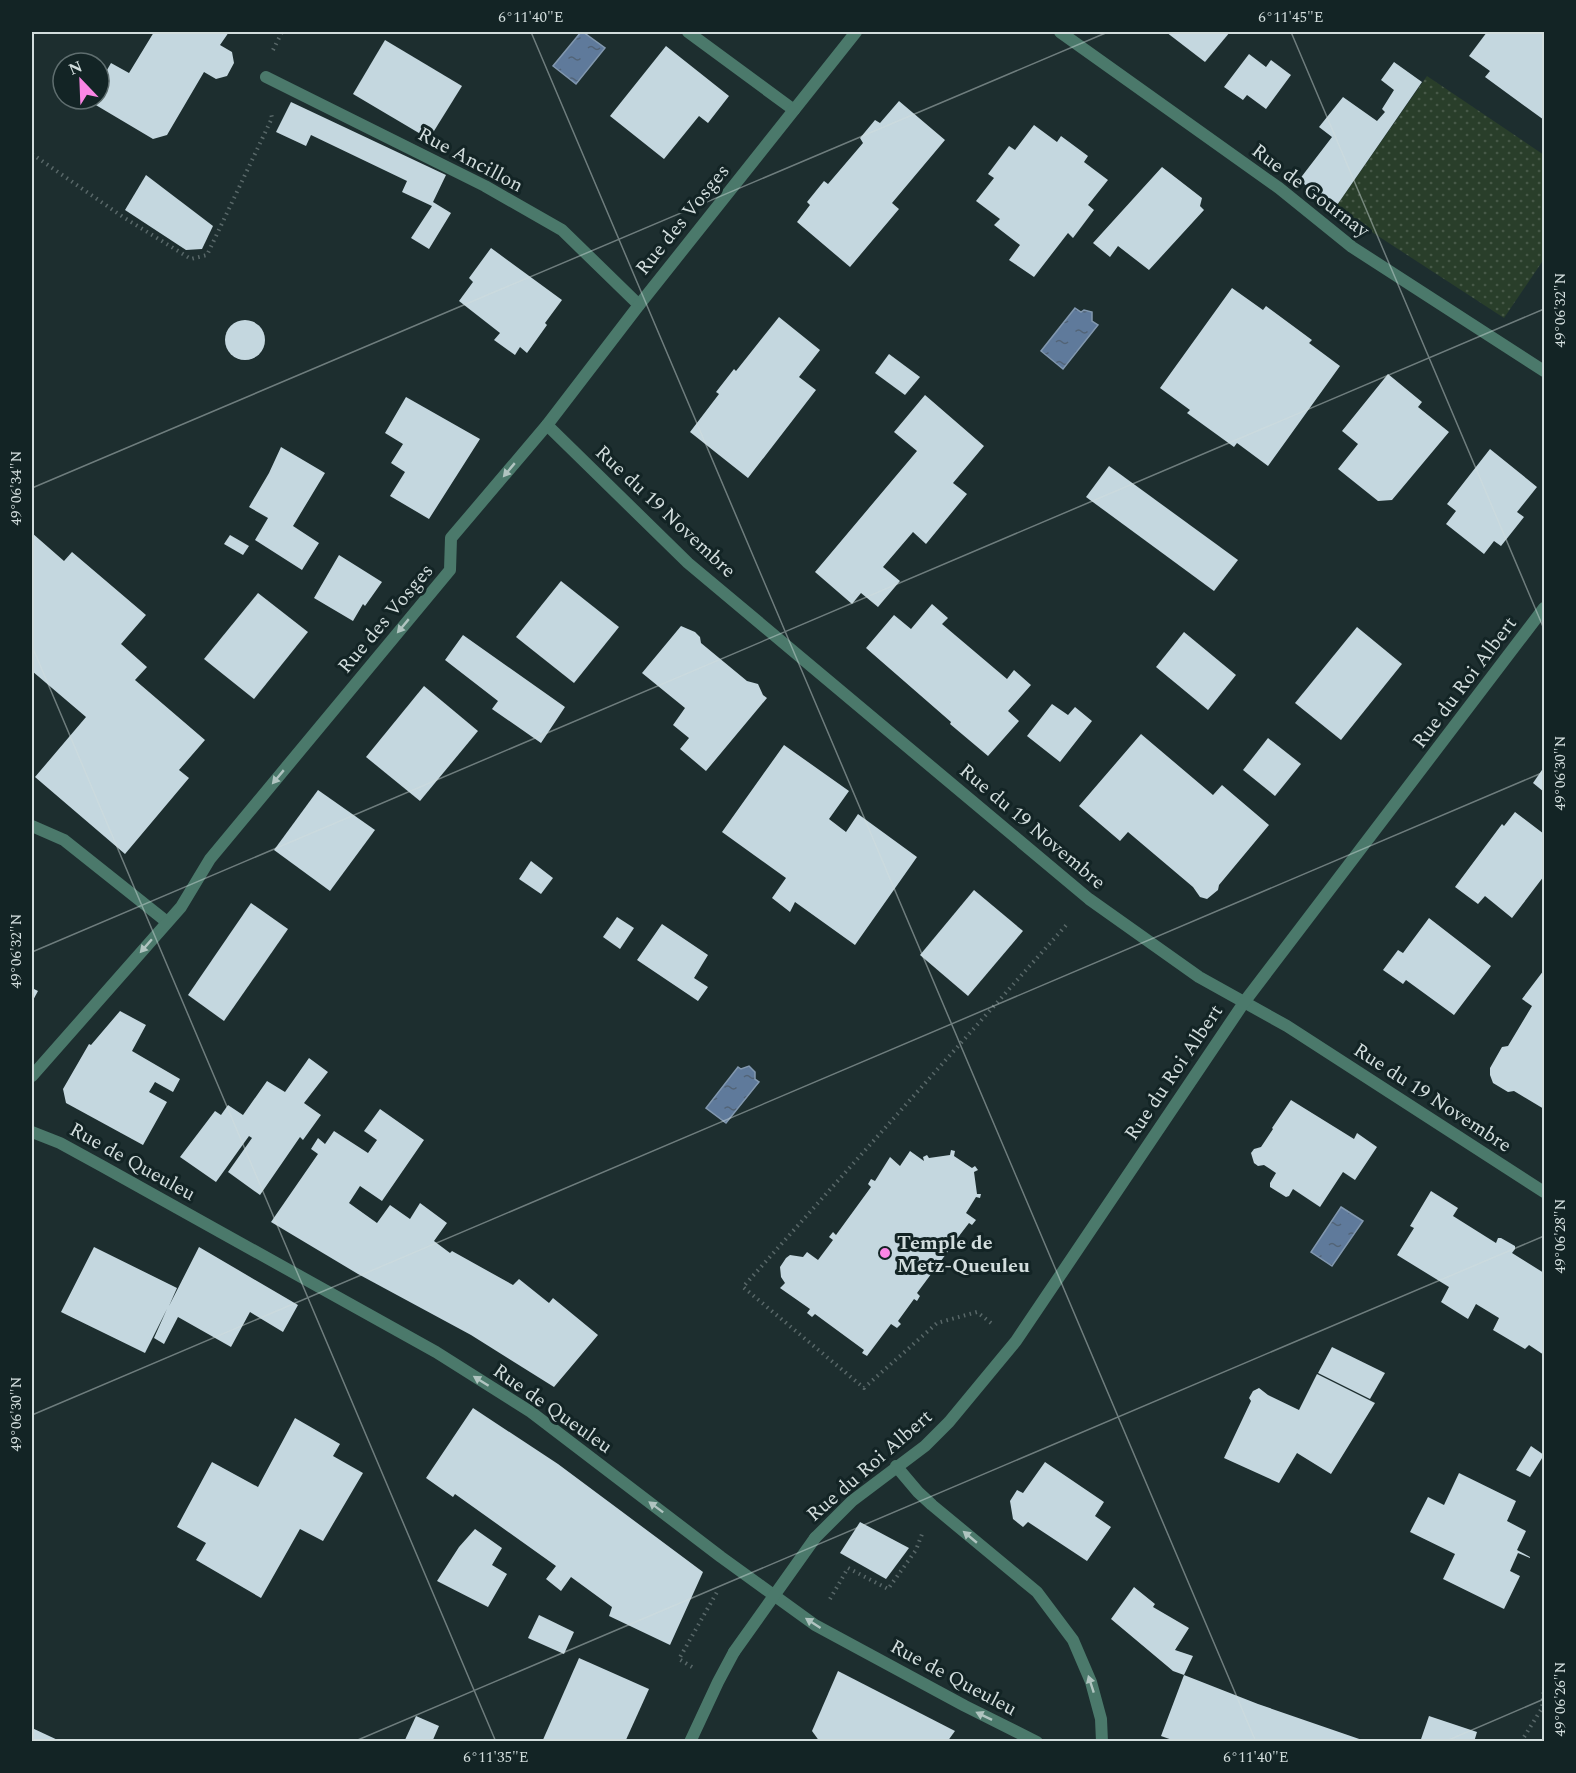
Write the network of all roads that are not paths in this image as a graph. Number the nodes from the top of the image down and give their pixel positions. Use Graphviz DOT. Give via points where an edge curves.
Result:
graph roads {
  1 [pos="688,32"];
  2 [pos="856,32"];
  3 [pos="1060,32"];
  4 [pos="266,77"];
  5 [pos="794,110"];
  6 [pos="639,304"];
  7 [pos="1545,371"];
  8 [pos="547,425"];
  9 [pos="1545,608"];
  10 [pos="32,826"];
  11 [pos="167,922"];
  12 [pos="1245,1001"];
  13 [pos="32,1076"];
  14 [pos="32,1132"];
  15 [pos="1545,1192"];
  16 [pos="896,1466"];
  17 [pos="690,1742"];
  18 [pos="1037,1742"];
  19 [pos="1102,1742"];
  1 -- 5 [label="street"];
  2 -- 5 [label="street, Rue des Vosges"];
  3 -- 7 [label="street, Rue de Gournay" via="1279,188 1352,247"];
  4 -- 6 [label="street, Rue Ancillon" via="485,186 562,230"];
  5 -- 6 [label="street, Rue des Vosges"];
  6 -- 8 [label="street, Rue des Vosges"];
  8 -- 11 [label="street, Rue des Vosges, one-way" via="451,538 450,570 210,859 181,907"];
  8 -- 12 [label="street, Rue du 19 Novembre" via="688,563 1089,899 1199,977"];
  9 -- 12 [label="street, Rue du Roi Albert"];
  10 -- 11 [label="street" via="64,840"];
  11 -- 13 [label="street, Rue des Vosges, one-way"];
  12 -- 15 [label="street, Rue du 19 Novembre"];
  12 -- 16 [label="street, Rue du Roi Albert" via="1016,1341 949,1422 925,1446"];
  18 -- 14 [label="street, Rue de Queuleu, one-way" via="815,1625 531,1412 436,1353 60,1143"];
  16 -- 17 [label="street, Rue du Roi Albert, bridge" via="852,1501 815,1538 734,1652"];
  19 -- 16 [label="street, one-way" via="1099,1710 1073,1640 1037,1592 932,1505"];
}
